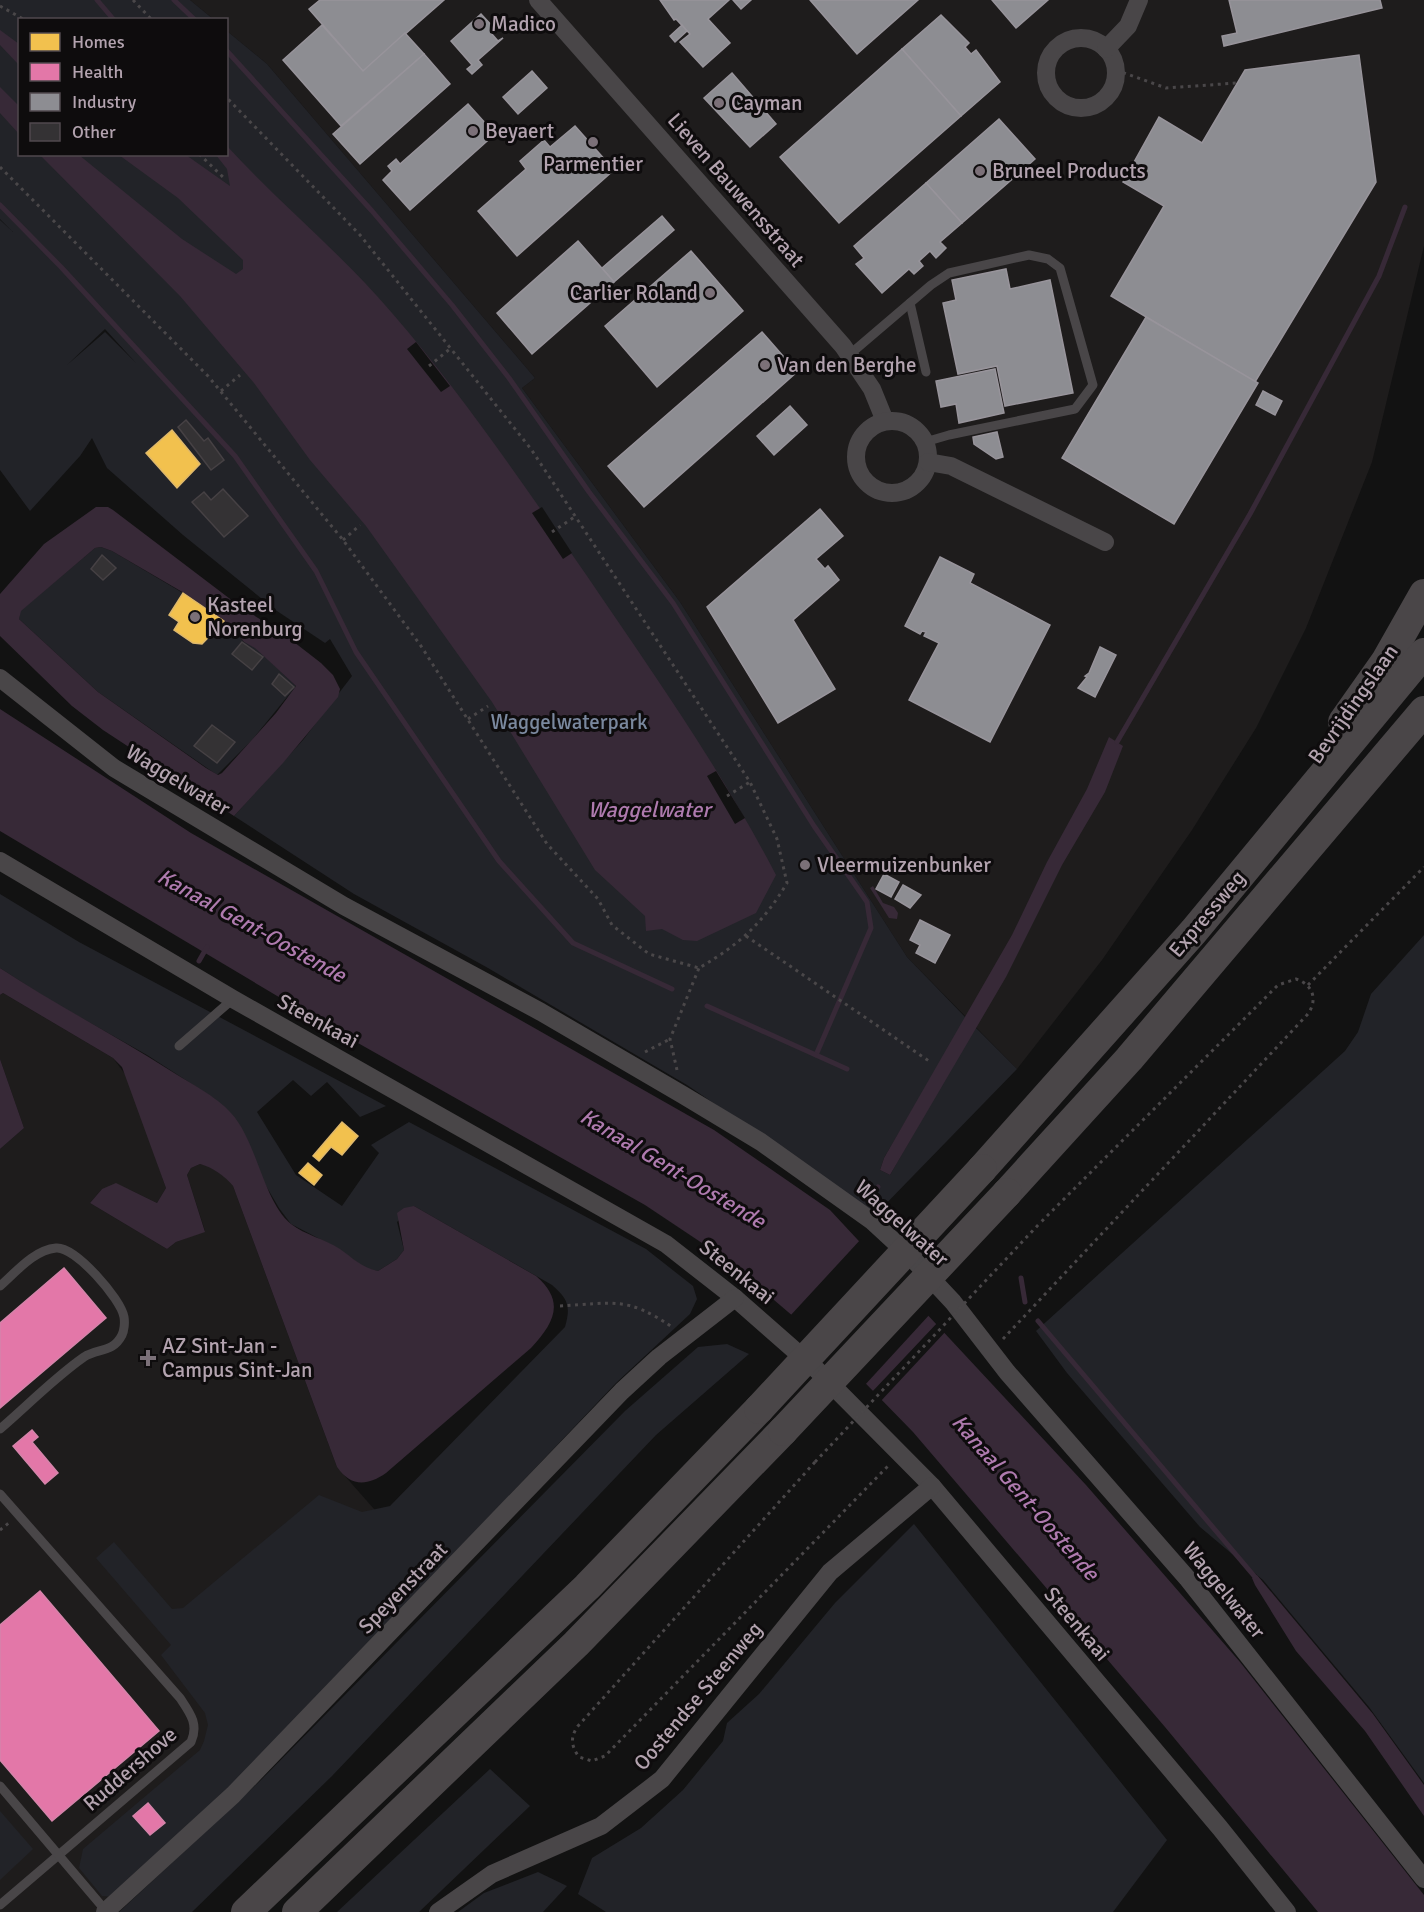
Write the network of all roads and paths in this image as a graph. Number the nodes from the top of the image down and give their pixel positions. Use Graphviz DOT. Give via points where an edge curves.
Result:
graph roads {
  1 [pos="133,0"];
  2 [pos="538,0"];
  3 [pos="1139,0"];
  4 [pos="0,6"];
  5 [pos="21,18"];
  6 [pos="150,18"];
  7 [pos="1106,49"];
  8 [pos="1116,70"];
  9 [pos="1237,83"];
  10 [pos="228,99"];
  11 [pos="201,156"];
  12 [pos="0,167"];
  13 [pos="223,177"];
  14 [pos="910,303"];
  15 [pos="451,348"];
  16 [pos="849,355"];
  17 [pos="429,366"];
  18 [pos="926,372"];
  19 [pos="240,375"];
  20 [pos="220,391"];
  21 [pos="885,421"];
  22 [pos="925,442"];
  23 [pos="928,462"];
  24 [pos="576,516"];
  25 [pos="360,525"];
  26 [pos="552,532"];
  27 [pos="343,540"];
  28 [pos="1105,542"];
  29 [pos="1424,594"];
  30 [pos="1424,653"];
  31 [pos="0,678"];
  32 [pos="488,706"];
  33 [pos="1424,711"];
  34 [pos="468,719"];
  35 [pos="1424,739"];
  36 [pos="750,782"];
  37 [pos="727,796"];
  38 [pos="1342,808"];
  39 [pos="1289,817"];
  40 [pos="0,861"];
  41 [pos="1424,867"];
  42 [pos="746,936"];
  43 [pos="699,968"];
  44 [pos="1308,985"];
  45 [pos="233,999"];
  46 [pos="670,1039"];
  47 [pos="179,1046"];
  48 [pos="929,1061"];
  49 [pos="626,1062"];
  50 [pos="683,1095"];
  51 [pos="0,1286"];
  52 [pos="735,1298"];
  53 [pos="560,1306"];
  54 [pos="686,1336"];
  55 [pos="991,1350"];
  56 [pos="0,1429"];
  57 [pos="901,1453"];
  58 [pos="932,1486"];
  59 [pos="0,1494"];
  60 [pos="0,1786"];
  61 [pos="58,1855"];
  62 [pos="1424,1879"];
  63 [pos="0,1905"];
  64 [pos="106,1912"];
  65 [pos="246,1912"];
  66 [pos="297,1912"];
  67 [pos="438,1912"];
  68 [pos="1287,1912"];
  1 -- 6 [label="path"];
  2 -- 16 [label="street, Lieven Bauwensstraat"];
  3 -- 7 [label="street" via="1128,26"];
  4 -- 5 [label="path"];
  7 -- 8 [label="street"];
  7 -- 8 [label="street" via="1087,38 1065,41 1056,47 1046,66 1048,87 1062,104 1093,107 1109,95"];
  8 -- 9 [label="path" via="1166,88"];
  10 -- 15 [label="path" via="360,236"];
  11 -- 13 [label="path"];
  12 -- 20 [label="path"];
  14 -- 16 [label="lane"];
  14 -- 18 [label="lane"];
  14 -- 22 [label="lane" via="949,273 1029,255 1048,259 1060,268 1093,385 1075,409"];
  15 -- 17 [label="path"];
  15 -- 24 [label="path" via="531,449"];
  16 -- 21 [label="street, Lieven Bauwensstraat" via="872,389"];
  19 -- 20 [label="path"];
  20 -- 27 [label="path"];
  21 -- 22 [label="street" via="909,424"];
  21 -- 23 [label="street" via="864,433 858,443 856,467 863,480 873,489 898,493 919,482"];
  22 -- 23 [label="street"];
  23 -- 28 [label="street" via="951,466"];
  24 -- 26 [label="path"];
  24 -- 36 [label="path"];
  25 -- 27 [label="path"];
  27 -- 34 [label="path" via="421,646"];
  29 -- 39 [label="highway, Bevrijdingslaan" via="1386,661 1301,777"];
  30 -- 39 [label="highway, Expressweg"];
  31 -- 49 [label="street, Waggelwater" via="114,768 344,906"];
  32 -- 34 [label="path"];
  33 -- 38 [label="highway, Expressweg"];
  34 -- 43 [label="path" via="547,844 598,899 612,925 649,954"];
  35 -- 38 [label="highway" via="1393,772"];
  36 -- 37 [label="path"];
  36 -- 42 [label="path" via="777,839 787,883 769,913"];
  38 -- 66 [label="highway, Expressweg, bridge" via="1129,1059 783,1431 576,1644"];
  39 -- 65 [label="highway, Expressweg, bridge" via="1194,931 982,1169 759,1409 588,1587"];
  40 -- 45 [label="street, Steenkaai"];
  41 -- 44 [label="path"];
  42 -- 43 [label="path"];
  42 -- 48 [label="path"];
  43 -- 46 [label="path"];
  44 -- 55 [label="path" via="1314,997 1307,1015"];
  44 -- 57 [label="path, bridge" via="1290,979 1278,985 1039,1224 815,1462 578,1726 572,1745 579,1757 592,1761 605,1756"];
  45 -- 47 [label="lane"];
  45 -- 52 [label="street, Steenkaai" via="666,1244"];
  46 -- 49 [label="path"];
  46 -- 50 [label="path"];
  49 -- 50 [label="street, Waggelwater"];
  50 -- 55 [label="street, Waggelwater" via="761,1142 872,1221 953,1302"];
  51 -- 56 [label="lane" via="34,1256 59,1247 101,1280 124,1317 124,1332 117,1344 108,1351 86,1356"];
  52 -- 54 [label="street, Speyenstraat"];
  52 -- 57 [label="street, Steenkaai" via="817,1370"];
  53 -- 54 [label="path" via="625,1302 647,1309"];
  54 -- 64 [label="street, Speyenstraat" via="622,1391 233,1796"];
  55 -- 62 [label="street, Waggelwater" via="1186,1578"];
  57 -- 58 [label="street, Steenkaai"];
  58 -- 67 [label="street, Oostendse Steenweg" via="830,1572 662,1779 601,1826 492,1874"];
  58 -- 68 [label="street, Steenkaai"];
  59 -- 61 [label="lane, Ruddershove" via="180,1698 192,1715 196,1730 191,1742"];
  60 -- 61 [label="lane"];
  61 -- 63 [label="lane, Ruddershove"];
  61 -- 64 [label="lane"];
}
